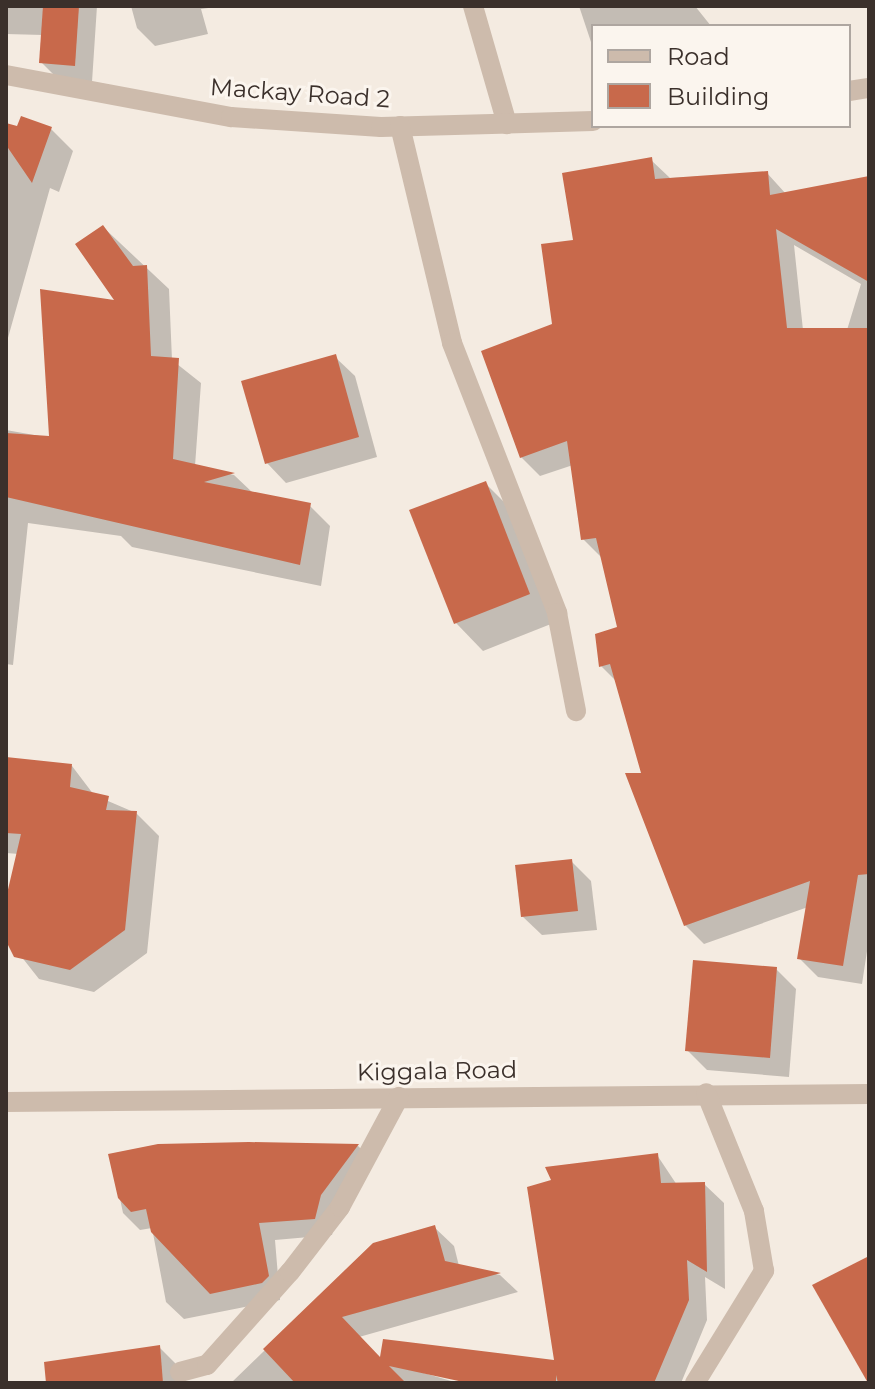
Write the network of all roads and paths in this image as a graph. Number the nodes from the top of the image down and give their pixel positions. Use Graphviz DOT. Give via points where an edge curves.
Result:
graph roads {
  1 [pos="473,6"];
  2 [pos="6,75"];
  3 [pos="591,121"];
  4 [pos="507,124"];
  5 [pos="400,126"];
  6 [pos="576,711"];
  7 [pos="706,1093"];
  8 [pos="869,1094"];
  9 [pos="399,1097"];
  10 [pos="6,1102"];
  11 [pos="180,1372"];
  12 [pos="695,1383"];
  1 -- 4 [label="street"];
  2 -- 5 [label="street, Mackay Road 2" via="231,117"];
  3 -- 4 [label="street, Mackay Road 2"];
  4 -- 5 [label="street, Mackay Road 2"];
  5 -- 6 [label="street" via="452,343 557,613"];
  7 -- 8 [label="street, Kiggala Road"];
  7 -- 9 [label="street, Kiggala Road"];
  7 -- 12 [label="street" via="754,1211 764,1271"];
  9 -- 10 [label="street, Kiggala Road"];
  9 -- 11 [label="street" via="340,1207 290,1272 207,1365"];
}
